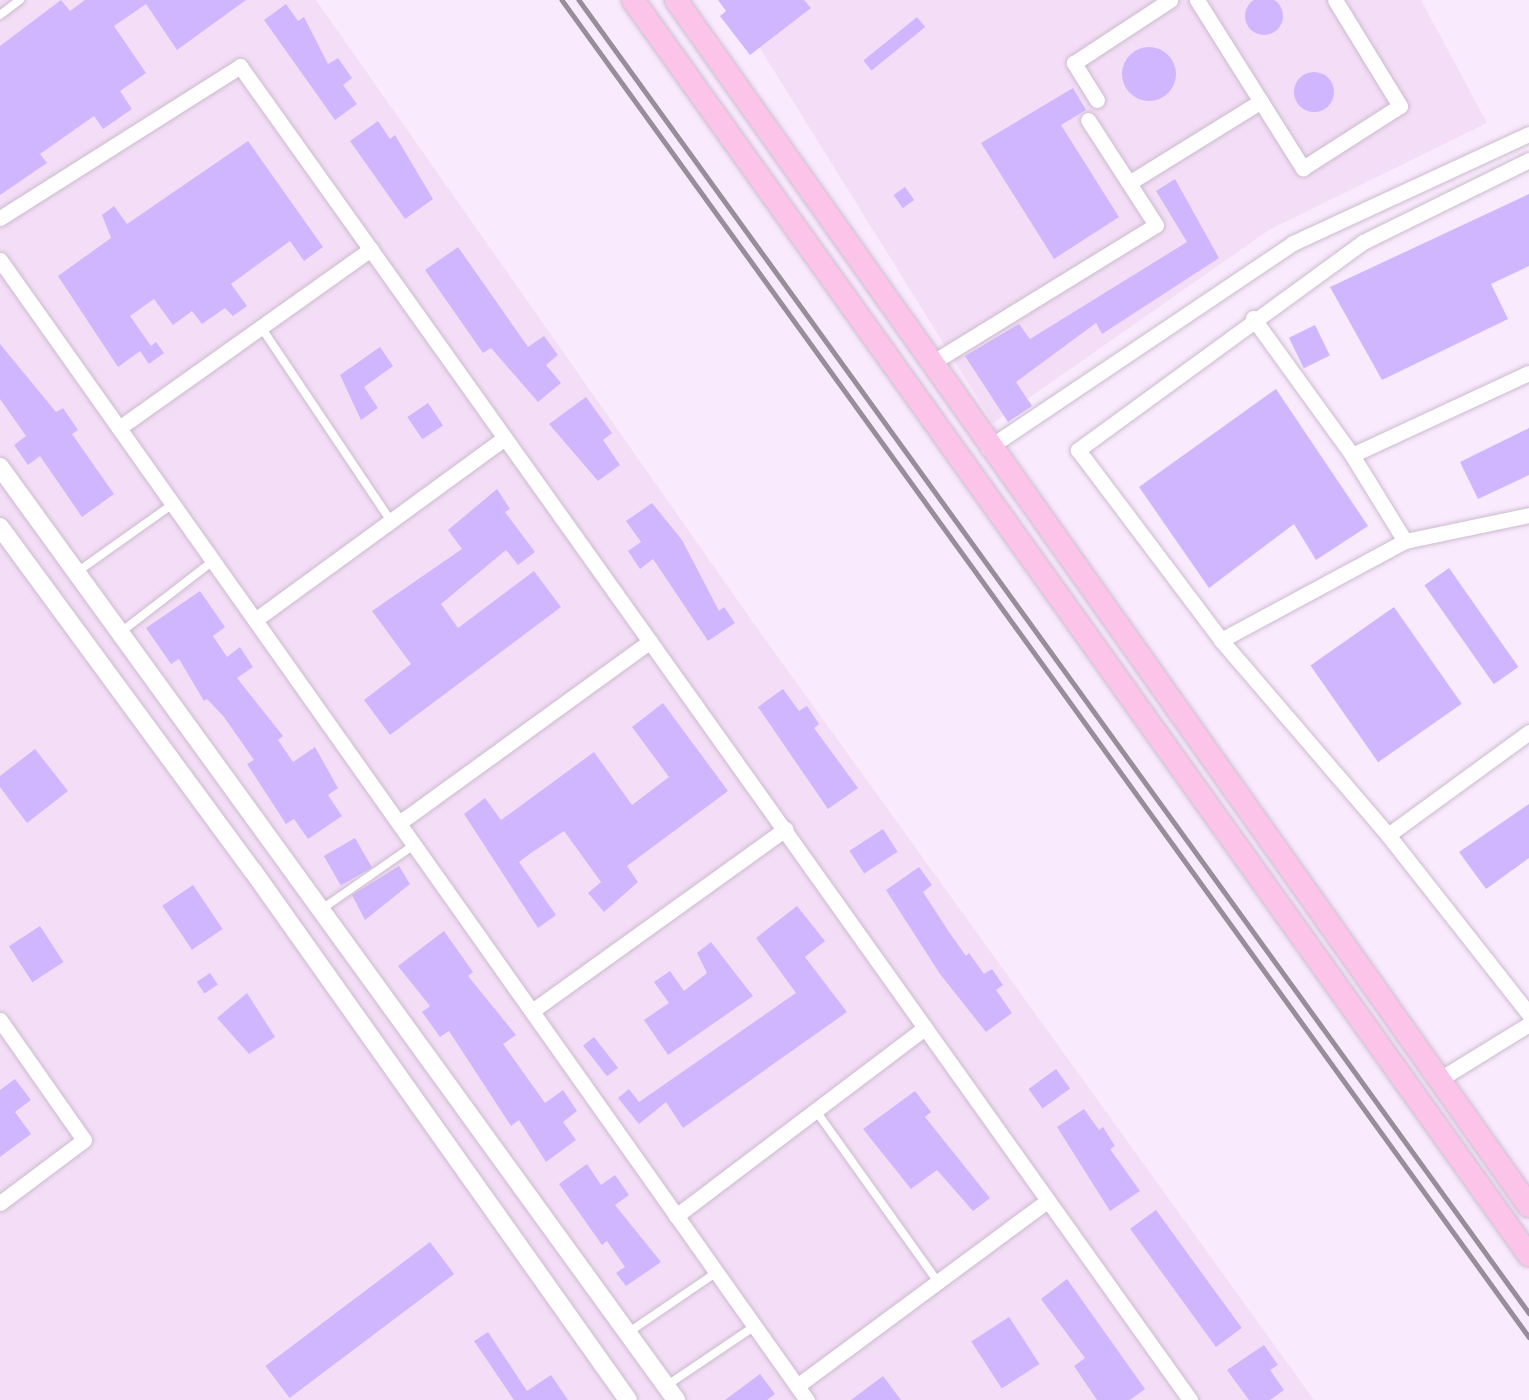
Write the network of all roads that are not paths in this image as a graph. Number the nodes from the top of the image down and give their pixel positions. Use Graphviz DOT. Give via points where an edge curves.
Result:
graph roads {
  1 [pos="20,0"];
  2 [pos="633,0"];
  3 [pos="676,0"];
  4 [pos="1170,0"];
  5 [pos="1197,0"];
  6 [pos="1335,0"];
  7 [pos="0,15"];
  8 [pos="1097,100"];
  9 [pos="1261,101"];
  10 [pos="1088,120"];
  11 [pos="1529,134"];
  12 [pos="1529,160"];
  13 [pos="1130,183"];
  14 [pos="0,218"];
  15 [pos="370,249"];
  16 [pos="0,260"];
  17 [pos="1253,318"];
  18 [pos="261,327"];
  19 [pos="930,364"];
  20 [pos="1529,373"];
  21 [pos="119,428"];
  22 [pos="505,438"];
  23 [pos="988,448"];
  24 [pos="1352,455"];
  25 [pos="0,467"];
  26 [pos="173,504"];
  27 [pos="1529,515"];
  28 [pos="391,521"];
  29 [pos="0,527"];
  30 [pos="1405,541"];
  31 [pos="213,561"];
  32 [pos="77,572"];
  33 [pos="255,620"];
  34 [pos="121,632"];
  35 [pos="1221,640"];
  36 [pos="650,641"];
  37 [pos="1529,732"];
  38 [pos="399,823"];
  39 [pos="785,829"];
  40 [pos="1388,835"];
  41 [pos="414,845"];
  42 [pos="322,909"];
  43 [pos="532,1011"];
  44 [pos="1529,1014"];
  45 [pos="0,1020"];
  46 [pos="1529,1024"];
  47 [pos="926,1028"];
  48 [pos="1440,1078"];
  49 [pos="816,1110"];
  50 [pos="1048,1200"];
  51 [pos="0,1203"];
  52 [pos="1529,1206"];
  53 [pos="676,1216"];
  54 [pos="1529,1255"];
  55 [pos="717,1272"];
  56 [pos="938,1282"];
  57 [pos="754,1326"];
  58 [pos="627,1334"];
  59 [pos="797,1386"];
  60 [pos="671,1393"];
  61 [pos="628,1400"];
  62 [pos="807,1400"];
  63 [pos="1190,1400"];
  1 -- 7 [label="lane"];
  2 -- 54 [label="main road"];
  3 -- 19 [label="main road"];
  4 -- 8 [label="street" via="1074,63"];
  5 -- 9 [label="street"];
  6 -- 9 [label="street" via="1400,106 1303,168"];
  9 -- 13 [label="street"];
  10 -- 13 [label="street"];
  11 -- 23 [label="street" via="1293,243"];
  12 -- 17 [label="street" via="1363,242"];
  13 -- 19 [label="street" via="1156,225"];
  14 -- 15 [label="street" via="240,66"];
  15 -- 18 [label="street"];
  15 -- 22 [label="street"];
  16 -- 21 [label="street"];
  17 -- 24 [label="street"];
  17 -- 35 [label="street" via="1078,450"];
  18 -- 21 [label="street"];
  18 -- 28 [label="lane"];
  19 -- 23 [label="main road"];
  20 -- 24 [label="street"];
  21 -- 26 [label="street"];
  22 -- 28 [label="street"];
  22 -- 36 [label="street"];
  23 -- 48 [label="main road"];
  24 -- 30 [label="street"];
  25 -- 32 [label="street"];
  26 -- 31 [label="street"];
  26 -- 32 [label="lane"];
  27 -- 30 [label="street"];
  28 -- 33 [label="street"];
  29 -- 61 [label="street" via="253,872"];
  30 -- 35 [label="street"];
  31 -- 33 [label="street"];
  31 -- 34 [label="lane"];
  32 -- 34 [label="street"];
  33 -- 38 [label="street"];
  34 -- 42 [label="street"];
  35 -- 40 [label="street"];
  36 -- 38 [label="street"];
  36 -- 39 [label="street"];
  37 -- 40 [label="street"];
  38 -- 41 [label="street"];
  39 -- 43 [label="street"];
  39 -- 47 [label="street"];
  40 -- 44 [label="street"];
  41 -- 42 [label="lane"];
  41 -- 43 [label="street"];
  42 -- 58 [label="street"];
  43 -- 53 [label="street"];
  45 -- 51 [label="street" via="84,1140"];
  46 -- 48 [label="street"];
  47 -- 49 [label="street"];
  47 -- 50 [label="street"];
  48 -- 52 [label="main road"];
  49 -- 53 [label="street"];
  49 -- 56 [label="lane"];
  50 -- 56 [label="street"];
  50 -- 63 [label="street"];
  53 -- 55 [label="street"];
  55 -- 57 [label="street"];
  55 -- 58 [label="lane"];
  56 -- 59 [label="street"];
  57 -- 59 [label="street"];
  57 -- 60 [label="lane"];
  58 -- 60 [label="street"];
  59 -- 62 [label="street"];
}
